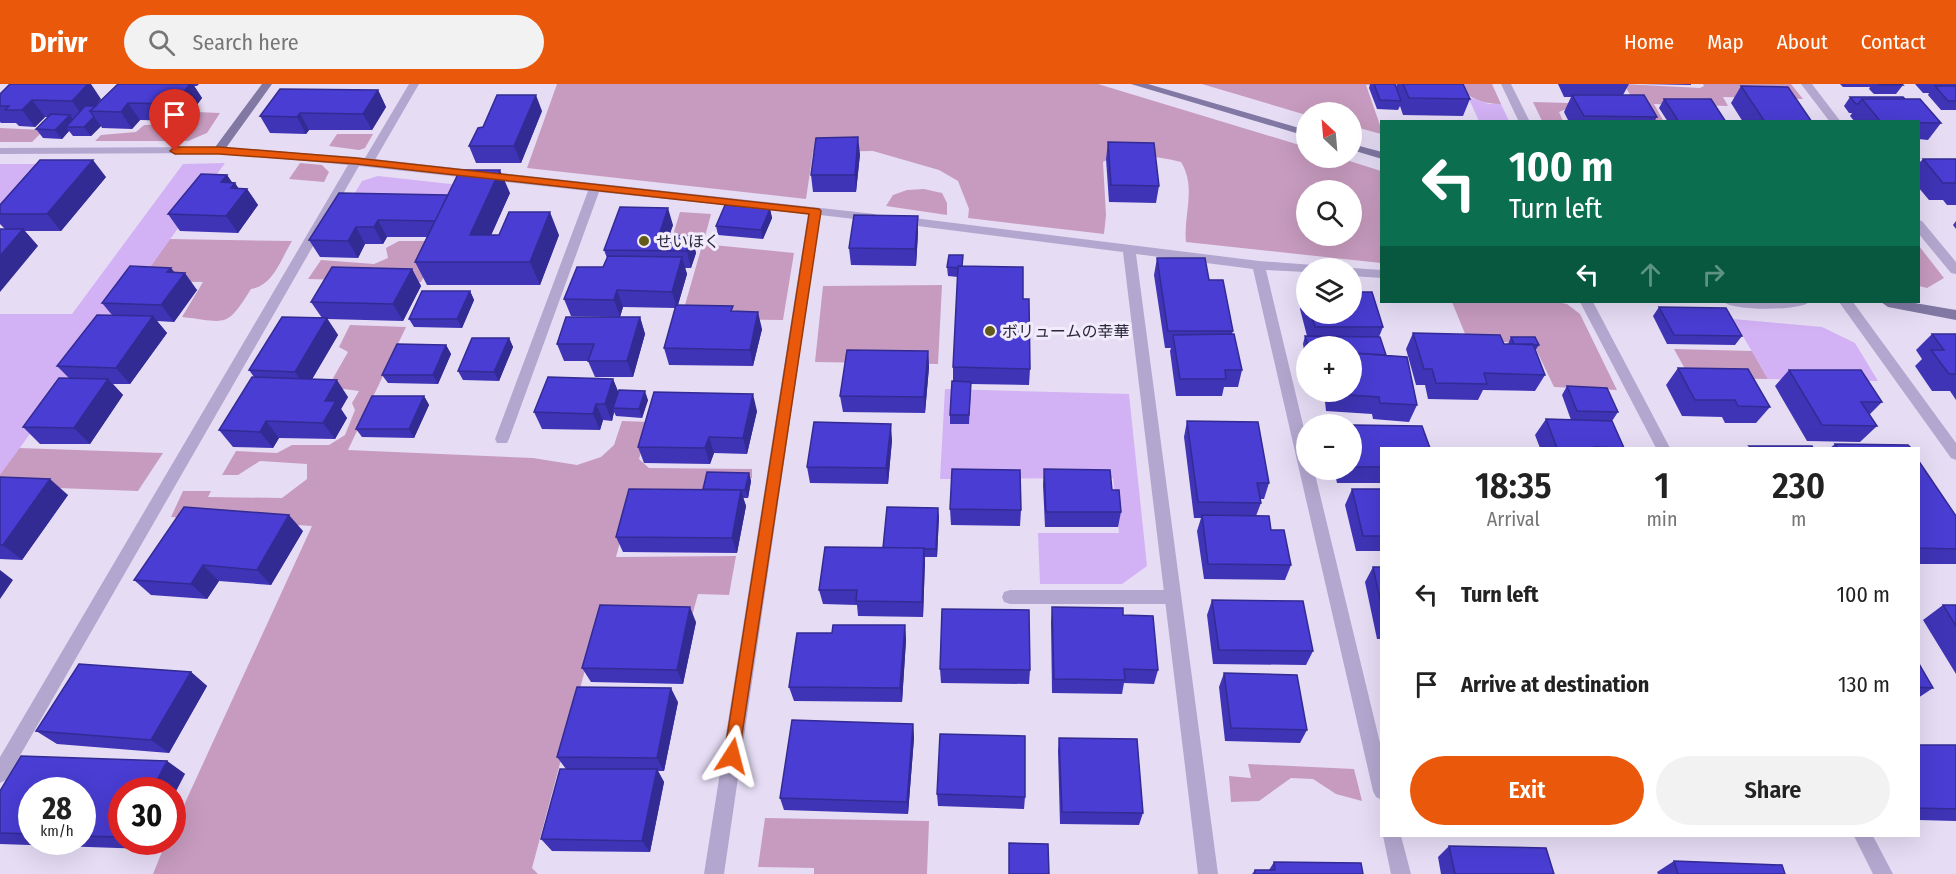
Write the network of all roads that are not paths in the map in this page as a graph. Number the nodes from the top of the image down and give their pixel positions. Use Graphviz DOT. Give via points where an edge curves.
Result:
graph roads {
  1 [pos="267,84"];
  2 [pos="414,84"];
  3 [pos="1136,84"];
  4 [pos="1506,84"];
  5 [pos="1806,84"];
  6 [pos="1524,120"];
  7 [pos="1834,120"];
  8 [pos="1296,130"];
  9 [pos="219,150"];
  10 [pos="1362,150"];
  11 [pos="0,151"];
  12 [pos="1380,155"];
  13 [pos="362,162"];
  14 [pos="595,188"];
  15 [pos="815,211"];
  16 [pos="1920,226"];
  17 [pos="1129,249"];
  18 [pos="1259,265"];
  19 [pos="1296,267"];
  20 [pos="1956,270"];
  21 [pos="1362,273"];
  22 [pos="1380,274"];
  23 [pos="1588,303"];
  24 [pos="1748,303"];
  25 [pos="1784,303"];
  26 [pos="1847,303"];
  27 [pos="1893,303"];
  28 [pos="1956,315"];
  29 [pos="502,440"];
  30 [pos="1662,447"];
  31 [pos="1956,454"];
  32 [pos="1010,597"];
  33 [pos="1173,597"];
  34 [pos="0,774"];
  35 [pos="1380,782"];
  36 [pos="1392,837"];
  37 [pos="1864,837"];
  38 [pos="714,874"];
  39 [pos="1208,874"];
  40 [pos="1401,874"];
  41 [pos="1883,874"];
  1 -- 9 [label="street"];
  2 -- 13 [label="street"];
  3 -- 8 [label="street"];
  4 -- 6 [label="street"];
  5 -- 7 [label="street"];
  9 -- 11 [label="street"];
  9 -- 13 [label="street"];
  10 -- 12 [label="street"];
  13 -- 14 [label="street"];
  13 -- 34 [label="street"];
  14 -- 15 [label="street"];
  14 -- 29 [label="street"];
  15 -- 17 [label="street"];
  15 -- 38 [label="street"];
  16 -- 20 [label="street"];
  17 -- 18 [label="street"];
  17 -- 33 [label="street"];
  18 -- 19 [label="street"];
  18 -- 35 [label="street"];
  21 -- 22 [label="street"];
  23 -- 30 [label="street"];
  24 -- 25 [label="street"];
  26 -- 31 [label="street"];
  27 -- 28 [label="street"];
  32 -- 33 [label="street"];
  33 -- 39 [label="street"];
  36 -- 40 [label="street"];
  37 -- 41 [label="street"];
}
